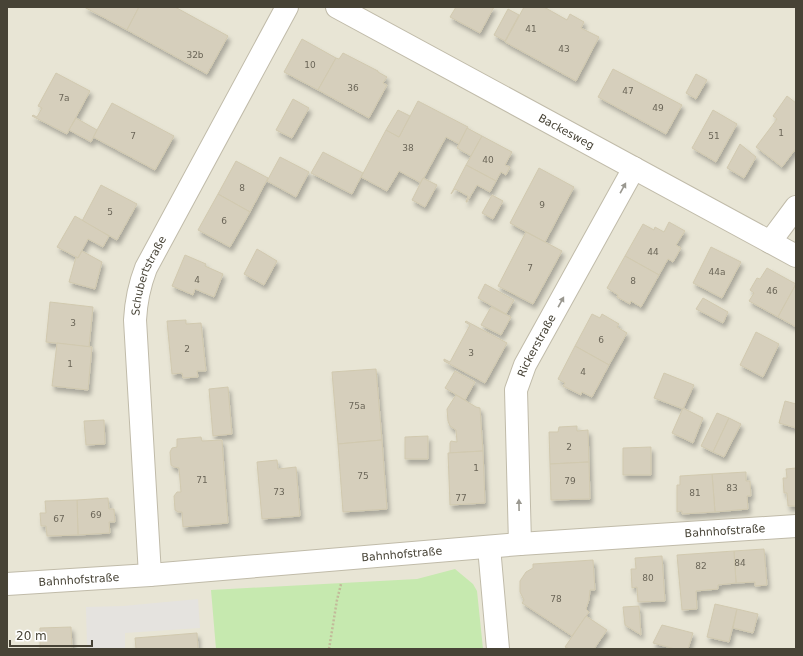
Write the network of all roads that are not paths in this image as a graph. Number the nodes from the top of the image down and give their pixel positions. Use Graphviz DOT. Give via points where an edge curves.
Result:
graph roads {
  1 [pos="287,7"];
  2 [pos="337,7"];
  3 [pos="634,168"];
  4 [pos="796,207"];
  5 [pos="770,242"];
  6 [pos="796,256"];
  7 [pos="796,526"];
  8 [pos="520,544"];
  9 [pos="489,547"];
  10 [pos="150,575"];
  11 [pos="7,584"];
  12 [pos="498,649"];
  1 -- 10 [label="street, Schubertstraße" via="146,268 136,300 135,320"];
  2 -- 3 [label="street, Backesweg"];
  3 -- 5 [label="street, Backesweg"];
  8 -- 3 [label="street, Rickerstraße, one-way" via="516,390 526,365"];
  4 -- 5 [label="street"];
  5 -- 6 [label="street, Backesweg"];
  7 -- 8 [label="street, Bahnhofstraße"];
  8 -- 9 [label="street, Bahnhofstraße"];
  9 -- 10 [label="street, Bahnhofstraße"];
  9 -- 12 [label="street"];
  10 -- 11 [label="street, Bahnhofstraße"];
}
